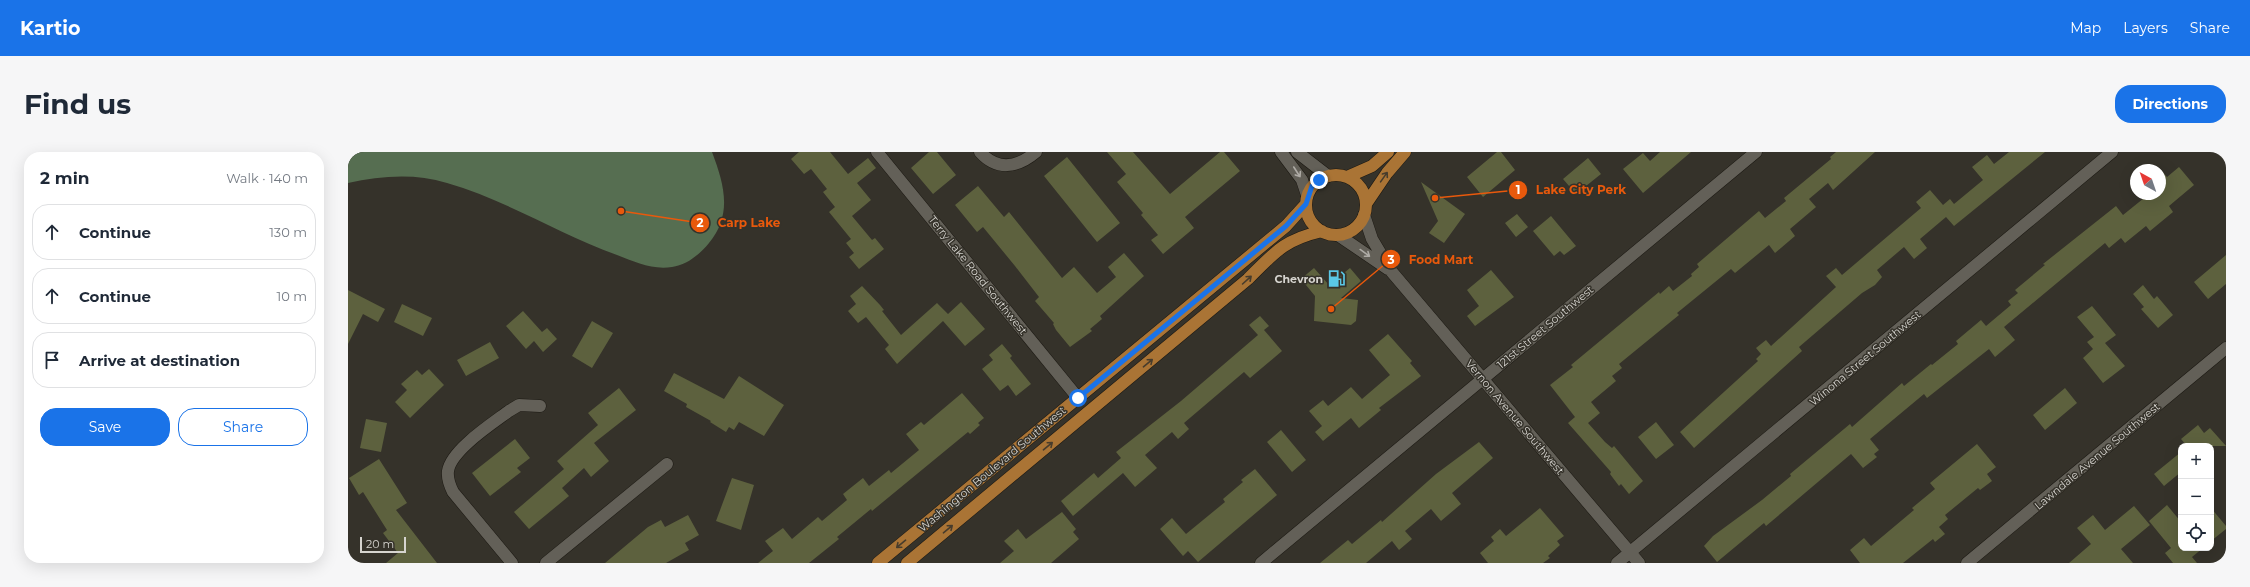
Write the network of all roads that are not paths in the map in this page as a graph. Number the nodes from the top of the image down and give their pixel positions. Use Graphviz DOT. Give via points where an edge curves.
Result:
graph roads {
  1 [pos="877,152"];
  2 [pos="980,152"];
  3 [pos="1036,152"];
  4 [pos="1281,152"];
  5 [pos="1297,152"];
  6 [pos="1388,152"];
  7 [pos="1406,152"];
  8 [pos="1756,152"];
  9 [pos="2112,152"];
  10 [pos="1328,176"];
  11 [pos="1347,176"];
  12 [pos="1307,199"];
  13 [pos="1365,209"];
  14 [pos="1322,231"];
  15 [pos="1338,235"];
  16 [pos="1391,271"];
  17 [pos="2226,348"];
  18 [pos="1482,379"];
  19 [pos="1078,398"];
  20 [pos="540,406"];
  21 [pos="667,464"];
  22 [pos="1630,552"];
  23 [pos="512,563"];
  24 [pos="546,563"];
  25 [pos="878,563"];
  26 [pos="907,563"];
  27 [pos="1261,563"];
  28 [pos="1617,563"];
  29 [pos="1640,563"];
  30 [pos="1967,563"];
  1 -- 19 [label="street, Terry Lake Road Southwest"];
  2 -- 3 [label="street" via="996,165 1011,166 1027,160"];
  4 -- 12 [label="street, one-way" via="1302,180"];
  5 -- 10 [label="street"];
  6 -- 11 [label="main road" via="1372,166"];
  13 -- 7 [label="main road, one-way" via="1387,173"];
  8 -- 18 [label="street, 121st Street Southwest"];
  9 -- 22 [label="street, Winona Street Southwest"];
  10 -- 11 [label="main road"];
  10 -- 12 [label="main road" via="1312,186"];
  11 -- 13 [label="main road" via="1362,189"];
  12 -- 14 [label="main road" via="1311,222"];
  12 -- 19 [label="main road, Washington Boulevard Southwest" via="1286,226"];
  13 -- 15 [label="main road" via="1356,227"];
  13 -- 16 [label="street, Vernon Avenue Southwest" via="1372,239"];
  14 -- 15 [label="main road"];
  26 -- 14 [label="main road, Washington Boulevard Southwest, one-way" via="1248,279 1278,249 1303,236"];
  15 -- 16 [label="street, Vernon Avenue Southwest, one-way"];
  16 -- 18 [label="street, Vernon Avenue Southwest"];
  17 -- 30 [label="street, Lawndale Avenue Southwest"];
  18 -- 22 [label="street, Vernon Avenue Southwest"];
  18 -- 27 [label="street, 121st Street Southwest"];
  19 -- 25 [label="main road, Washington Boulevard Southwest, one-way"];
  20 -- 23 [label="street" via="519,405 509,411 456,454 448,471 453,492"];
  21 -- 24 [label="street"];
  22 -- 28 [label="street, Winona Street Southwest"];
  22 -- 29 [label="street, Vernon Avenue Southwest"];
}
